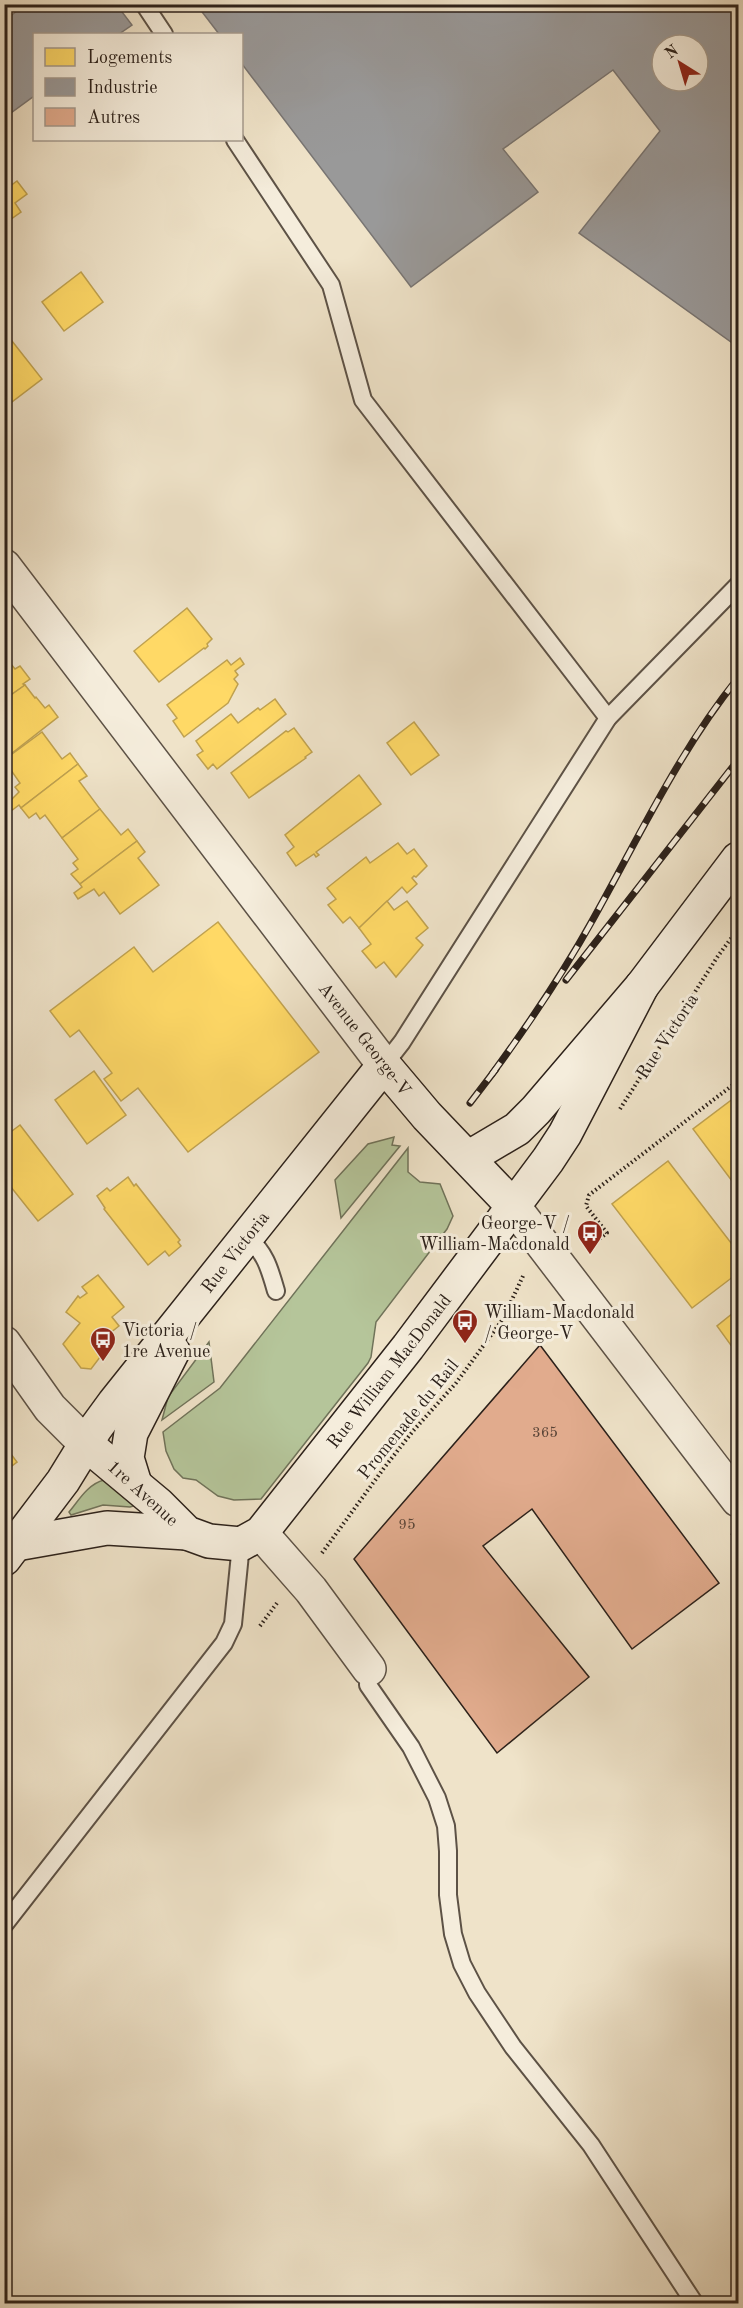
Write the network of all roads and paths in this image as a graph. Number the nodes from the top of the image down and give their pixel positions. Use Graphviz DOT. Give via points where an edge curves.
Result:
graph roads {
  1 [pos="144,4"];
  2 [pos="163,33"];
  3 [pos="236,141"];
  4 [pos="8,578"];
  5 [pos="738,585"];
  6 [pos="608,718"];
  7 [pos="738,859"];
  8 [pos="738,929"];
  9 [pos="642,986"];
  10 [pos="384,1065"];
  11 [pos="738,1081"];
  12 [pos="614,1118"];
  13 [pos="468,1158"];
  14 [pos="514,1207"];
  15 [pos="247,1238"];
  16 [pos="586,1250"];
  17 [pos="276,1291"];
  18 [pos="513,1297"];
  19 [pos="197,1301"];
  20 [pos="4,1343"];
  21 [pos="86,1444"];
  22 [pos="135,1484"];
  23 [pos="738,1500"];
  24 [pos="187,1533"];
  25 [pos="251,1539"];
  26 [pos="10,1551"];
  27 [pos="321,1555"];
  28 [pos="369,1669"];
  29 [pos="4,1925"];
  30 [pos="695,2304"];
  1 -- 2 [label="lane"];
  3 -- 6 [label="lane" via="331,285 363,400"];
  4 -- 10 [label="main road, Avenue George-V"];
  5 -- 6 [label="lane"];
  6 -- 10 [label="lane"];
  7 -- 9 [label="main road"];
  8 -- 12 [label="path, Rue Victoria"];
  9 -- 13 [label="main road" via="527,1120"];
  9 -- 14 [label="main road" via="565,1134"];
  10 -- 13 [label="main road, Avenue George-V"];
  10 -- 15 [label="main road, Rue Victoria"];
  11 -- 16 [label="path" via="589,1195 586,1206 607,1233"];
  13 -- 14 [label="main road, Avenue George-V"];
  14 -- 23 [label="main road, Avenue George-V"];
  14 -- 25 [label="main road, Rue William MacDonald" via="403,1355"];
  15 -- 17 [label="lane" via="264,1256"];
  15 -- 19 [label="main road, Rue Victoria"];
  18 -- 27 [label="path, Promenade du Rail" via="503,1319 456,1383 413,1431"];
  19 -- 21 [label="main road, Rue Victoria" via="114,1403"];
  19 -- 22 [label="main road" via="131,1433 127,1458"];
  20 -- 21 [label="main road, 1re Avenue" via="50,1408"];
  21 -- 22 [label="main road, 1re Avenue"];
  21 -- 26 [label="main road, Rue Victoria"];
  22 -- 24 [label="main road, 1re Avenue"];
  24 -- 25 [label="main road, 1re Avenue" via="209,1541"];
  24 -- 26 [label="main road" via="107,1528"];
  25 -- 28 [label="main road" via="311,1590"];
  25 -- 29 [label="lane" via="233,1624 224,1643"];
  28 -- 30 [label="lane" via="368,1684 411,1747 437,1798 446,1826 448,1895 462,1964 513,2047 591,2145"];
}
